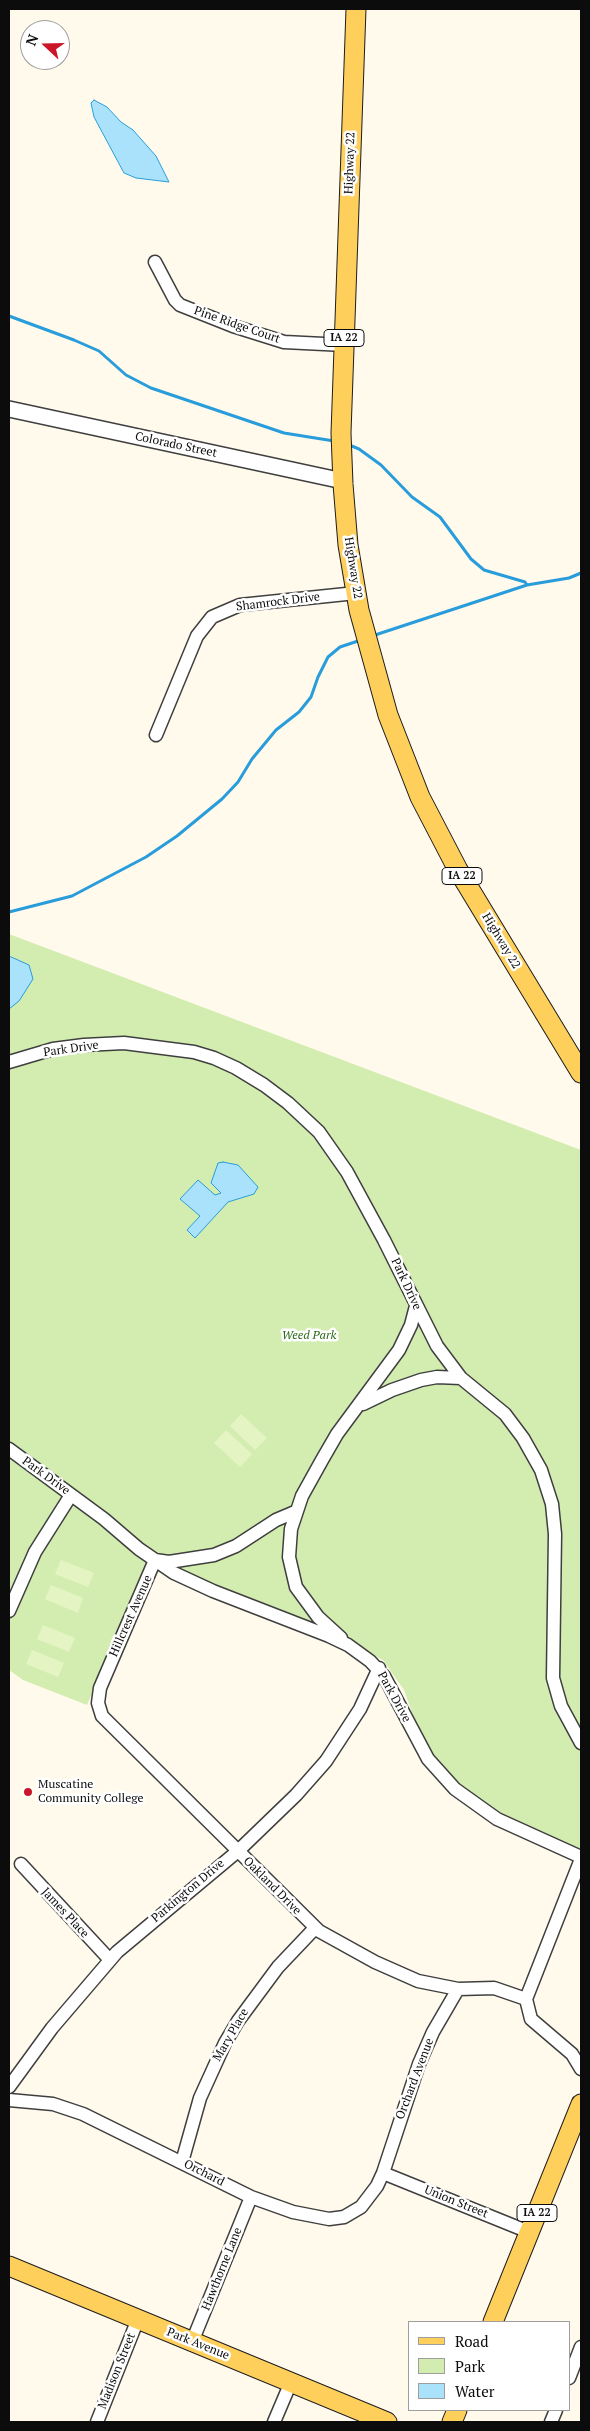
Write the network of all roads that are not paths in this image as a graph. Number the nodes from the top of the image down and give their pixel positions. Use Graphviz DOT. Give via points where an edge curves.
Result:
graph roads {
  1 [pos="356,9"];
  2 [pos="155,262"];
  3 [pos="344,345"];
  4 [pos="9,409"];
  5 [pos="343,481"];
  6 [pos="356,593"];
  7 [pos="156,735"];
  8 [pos="9,1062"];
  9 [pos="581,1073"];
  10 [pos="416,1306"];
  11 [pos="461,1378"];
  12 [pos="358,1407"];
  13 [pos="9,1450"];
  14 [pos="71,1494"];
  15 [pos="295,1512"];
  16 [pos="199,1559"];
  17 [pos="155,1560"];
  18 [pos="197,1584"];
  19 [pos="9,1611"];
  20 [pos="348,1645"];
  21 [pos="379,1668"];
  22 [pos="106,1672"];
  23 [pos="581,1743"];
  24 [pos="238,1850"];
  25 [pos="581,1858"];
  26 [pos="21,1864"];
  27 [pos="315,1928"];
  28 [pos="110,1960"];
  29 [pos="458,1989"];
  30 [pos="526,1999"];
  31 [pos="581,2070"];
  32 [pos="9,2087"];
  33 [pos="9,2100"];
  34 [pos="581,2104"];
  35 [pos="182,2162"];
  36 [pos="384,2173"];
  37 [pos="251,2197"];
  38 [pos="529,2232"];
  39 [pos="9,2266"];
  40 [pos="138,2319"];
  41 [pos="493,2321"];
  42 [pos="192,2342"];
  43 [pos="581,2347"];
  44 [pos="570,2375"];
  45 [pos="291,2382"];
  46 [pos="97,2422"];
  47 [pos="274,2422"];
  48 [pos="387,2422"];
  1 -- 3 [label="main road, Highway 22 / IA 22"];
  2 -- 3 [label="street, Pine Ridge Court" via="180,305 284,342"];
  3 -- 5 [label="main road, Highway 22 / IA 22"];
  4 -- 5 [label="street, Colorado Street"];
  5 -- 6 [label="main road, Highway 22 / IA 22" via="348,546"];
  6 -- 7 [label="street, Shamrock Drive" via="240,605 212,617 197,636"];
  6 -- 9 [label="main road, Highway 22 / IA 22" via="372,664 420,797 458,870"];
  8 -- 10 [label="street, Park Drive" via="54,1049 124,1043 194,1052 236,1068 288,1102 319,1132 352,1181"];
  10 -- 11 [label="street, Park Drive" via="437,1346"];
  10 -- 12 [label="street" via="399,1350"];
  11 -- 12 [label="street" via="421,1380"];
  11 -- 23 [label="street, Park Drive" via="510,1419 548,1488 555,1551 553,1678 561,1706"];
  12 -- 15 [label="street" via="337,1434"];
  13 -- 14 [label="street, Park Drive"];
  14 -- 17 [label="street, Park Drive"];
  14 -- 19 [label="street" via="35,1552"];
  15 -- 16 [label="street" via="276,1520 236,1546"];
  15 -- 20 [label="street" via="288,1544 296,1587 318,1617"];
  16 -- 17 [label="street"];
  16 -- 18 [label="street" via="195,1575"];
  17 -- 18 [label="street, Park Drive"];
  17 -- 22 [label="street, Hillcrest Avenue"];
  18 -- 20 [label="street, Park Drive"];
  20 -- 21 [label="street, Park Drive"];
  21 -- 24 [label="street, Parkington Drive" via="360,1709 326,1761 296,1795"];
  21 -- 25 [label="street, Park Drive" via="428,1759 455,1789 497,1819"];
  22 -- 24 [label="street, Oakland Drive" via="98,1696 102,1716"];
  24 -- 27 [label="street, Oakland Drive"];
  24 -- 28 [label="street, Parkington Drive" via="135,1935"];
  25 -- 30 [label="street, Park Drive"];
  26 -- 28 [label="street, James Place"];
  27 -- 29 [label="street, Oakland Drive" via="418,1982"];
  27 -- 35 [label="street, Mary Place" via="278,1966 225,2043 200,2098"];
  28 -- 32 [label="street, Parkington Drive" via="52,2028"];
  29 -- 30 [label="street, Oakland Drive" via="494,1988"];
  29 -- 36 [label="street, Orchard Avenue" via="418,2064"];
  30 -- 31 [label="street" via="531,2019 568,2050"];
  33 -- 35 [label="street, Orchard" via="52,2104 83,2114"];
  34 -- 38 [label="main road, IA 22"];
  35 -- 37 [label="street, Orchard"];
  36 -- 37 [label="street, Orchard" via="362,2207 335,2219 312,2218"];
  36 -- 38 [label="street, Union Street"];
  37 -- 42 [label="street, Hawthorne Lane"];
  38 -- 41 [label="main road, IA 22"];
  39 -- 40 [label="main road, Park Avenue"];
  40 -- 42 [label="main road, Park Avenue"];
  40 -- 46 [label="street, Madison Street"];
  42 -- 45 [label="main road, Park Avenue"];
  43 -- 44 [label="street"];
  45 -- 47 [label="street"];
  45 -- 48 [label="main road, Park Avenue"];
}
